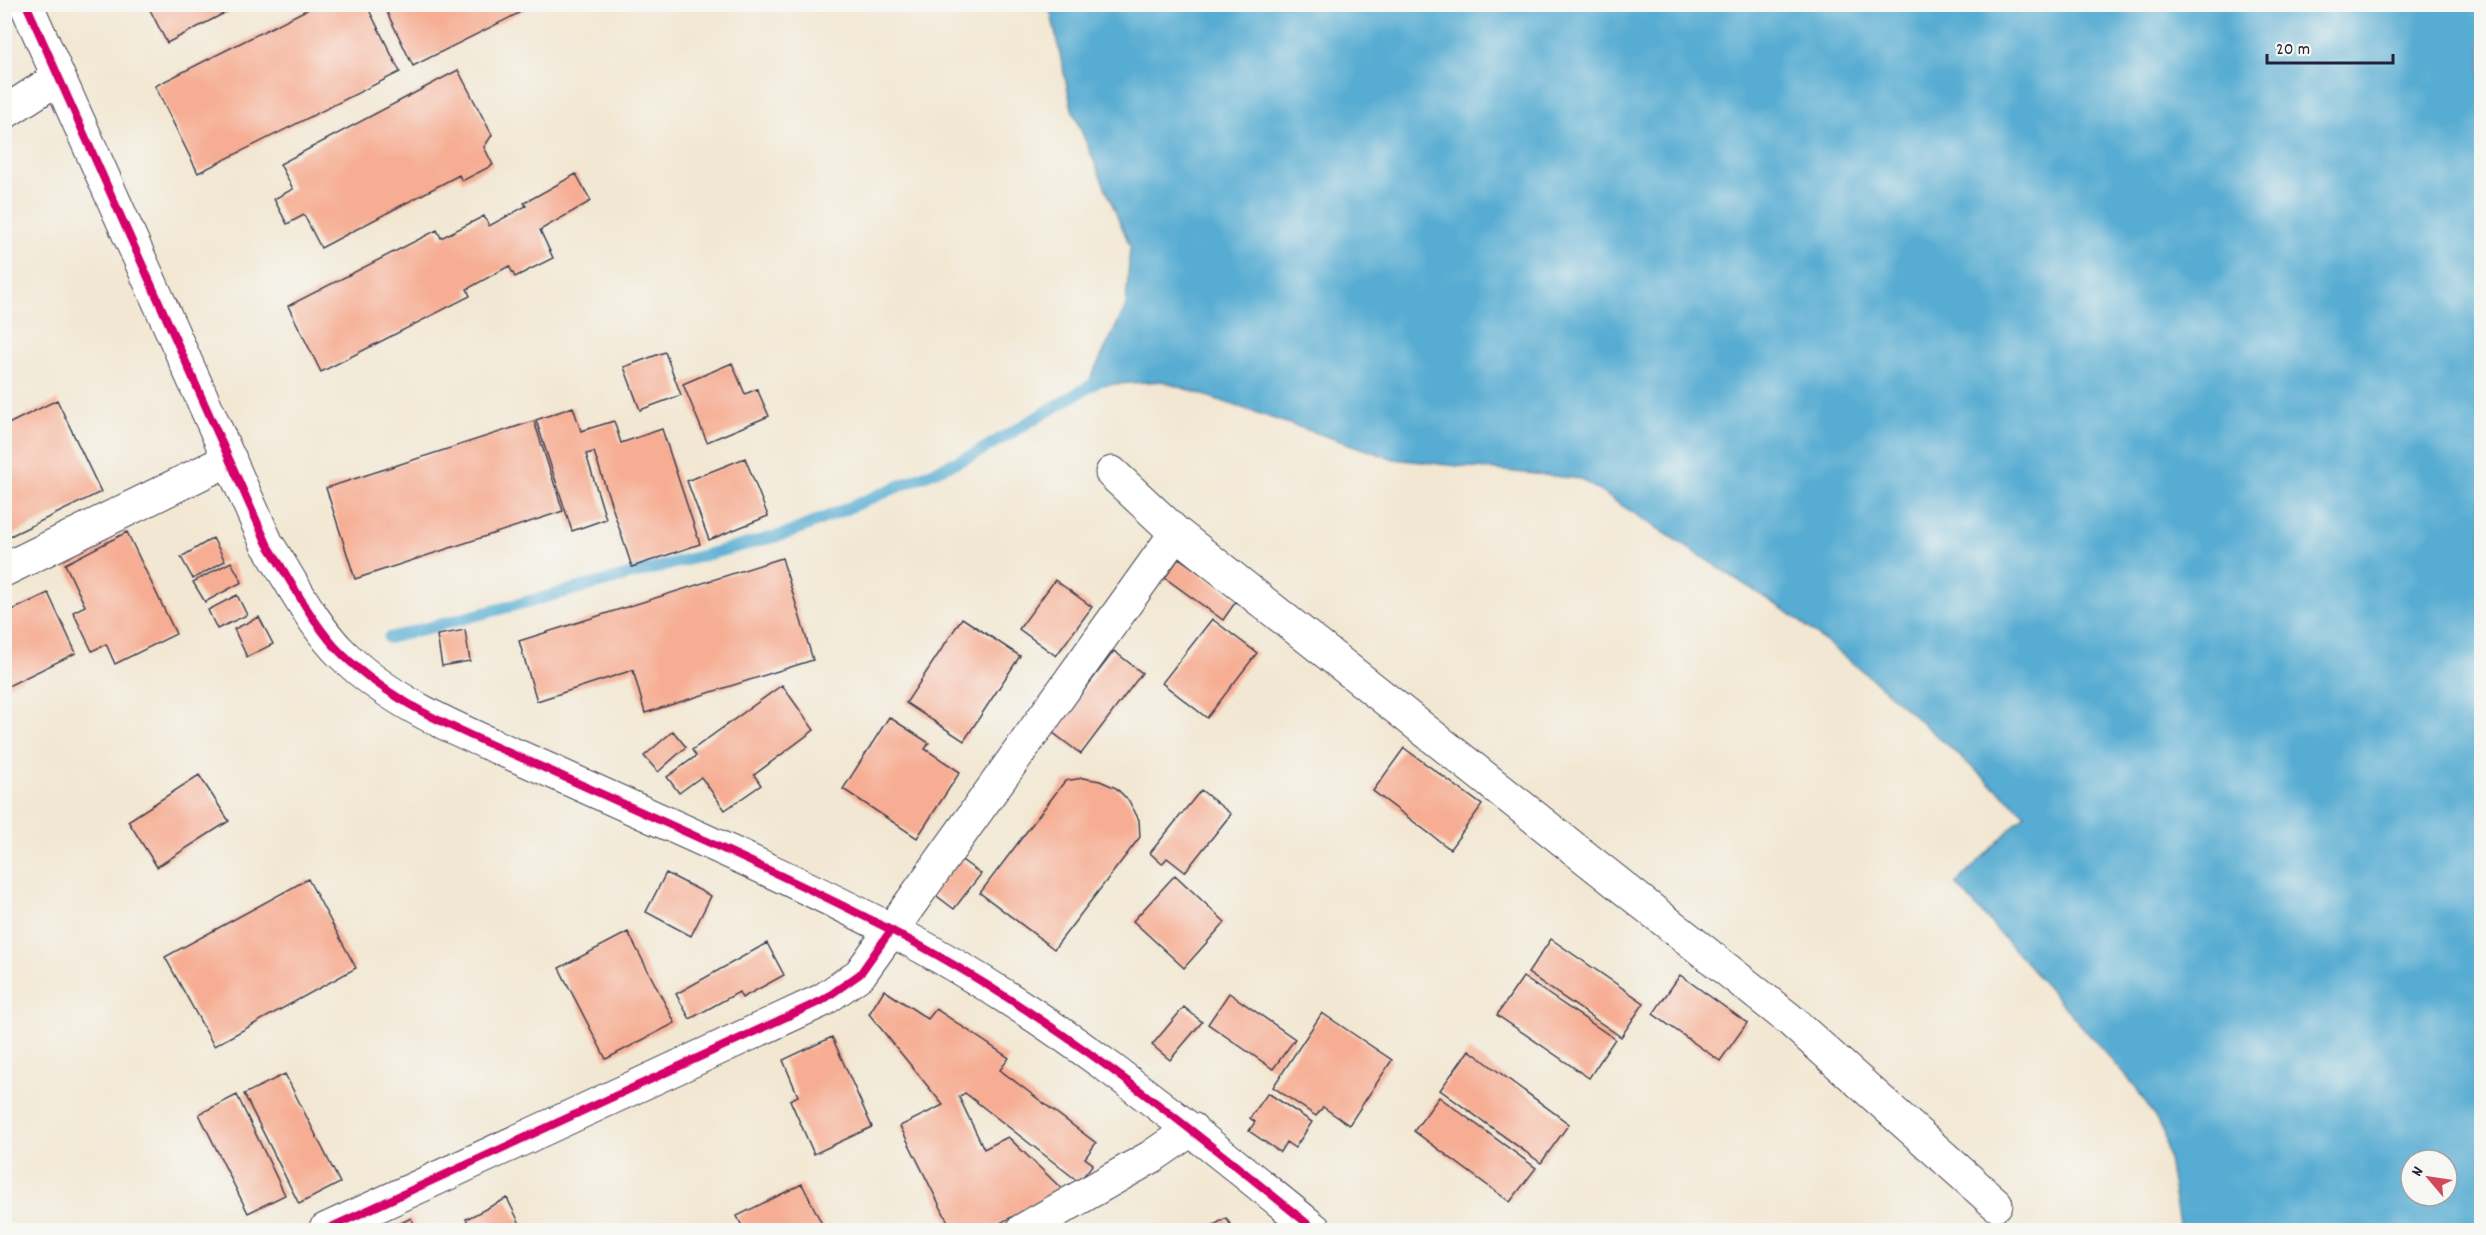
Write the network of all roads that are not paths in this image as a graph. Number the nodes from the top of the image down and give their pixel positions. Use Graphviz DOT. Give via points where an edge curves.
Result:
graph roads {
  1 [pos="26,4"];
  2 [pos="58,78"];
  3 [pos="4,113"];
  4 [pos="231,459"];
  5 [pos="1112,473"];
  6 [pos="1176,533"];
  7 [pos="4,570"];
  8 [pos="891,930"];
  9 [pos="1192,1130"];
  10 [pos="1996,1204"];
  11 [pos="325,1230"];
  12 [pos="1023,1230"];
  13 [pos="1316,1230"];
  1 -- 2 [label="street"];
  2 -- 3 [label="street"];
  2 -- 4 [label="street"];
  4 -- 7 [label="street"];
  4 -- 8 [label="street" via="267,544 317,621 341,653 378,685 436,719 740,855"];
  5 -- 6 [label="street"];
  6 -- 8 [label="street"];
  6 -- 10 [label="street" via="1790,1019"];
  8 -- 9 [label="street" via="1017,1004"];
  8 -- 11 [label="street" via="860,974 823,999"];
  9 -- 12 [label="street"];
  9 -- 13 [label="street"];
}
